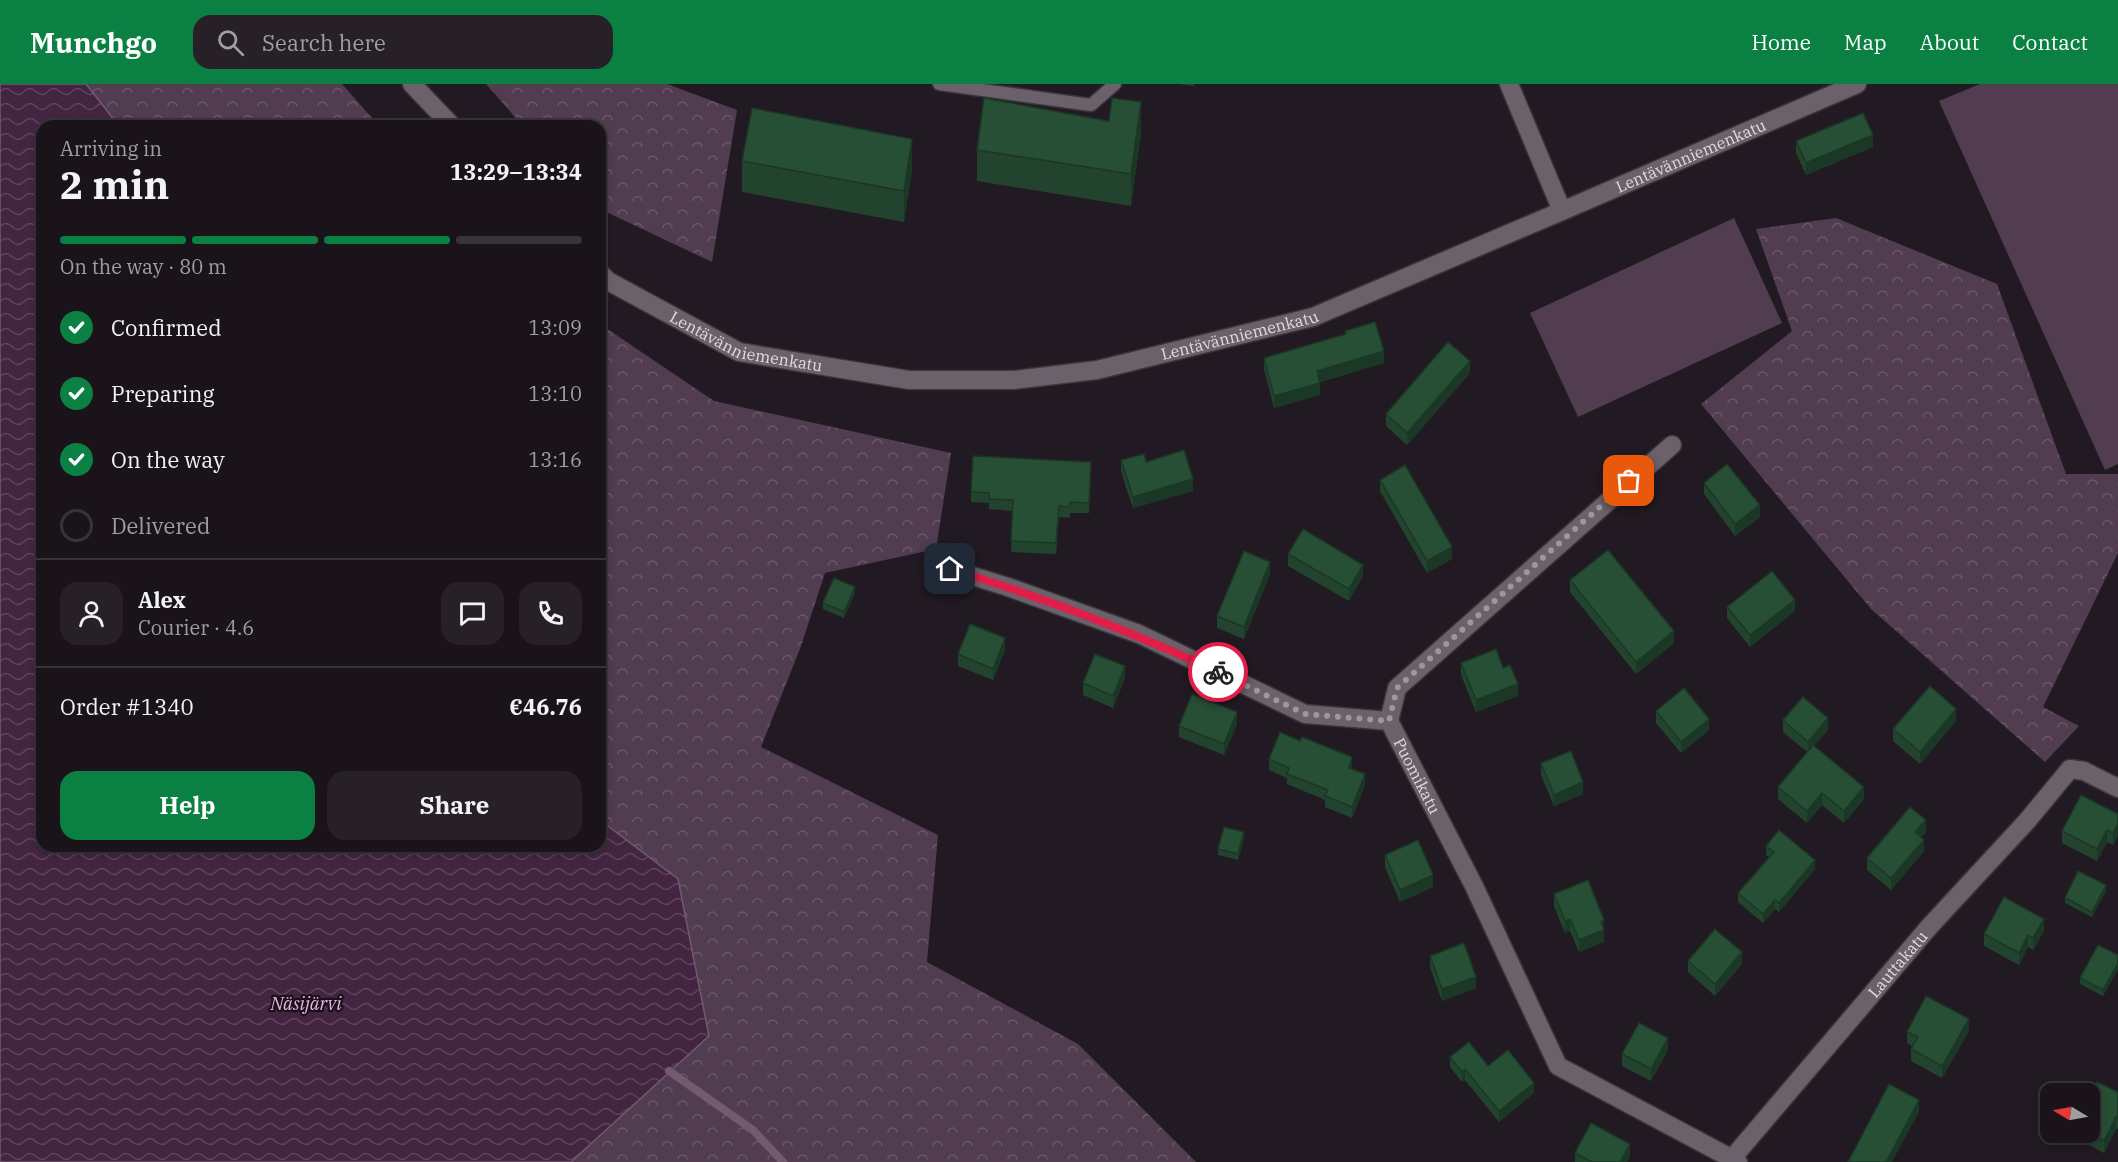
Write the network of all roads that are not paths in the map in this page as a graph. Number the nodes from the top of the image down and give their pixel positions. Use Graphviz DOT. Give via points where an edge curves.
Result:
graph roads {
  1 [pos="412,84"];
  2 [pos="939,84"];
  3 [pos="1115,84"];
  4 [pos="1509,84"];
  5 [pos="1857,84"];
  6 [pos="446,120"];
  7 [pos="1563,211"];
  8 [pos="606,279"];
  9 [pos="1672,445"];
  10 [pos="950,569"];
  11 [pos="1389,721"];
  12 [pos="2118,788"];
  13 [pos="1733,1161"];
  1 -- 6 [label="street"];
  2 -- 3 [label="lane" via="1091,105"];
  4 -- 7 [label="street"];
  5 -- 7 [label="street, Lentävänniemenkatu"];
  7 -- 8 [label="street, Lentävänniemenkatu" via="1313,317 1096,369 1014,380 909,380 739,352"];
  9 -- 11 [label="street" via="1397,688"];
  10 -- 11 [label="street, Puomikatu" via="1138,634 1305,714"];
  11 -- 13 [label="street, Puomikatu" via="1474,886 1557,1066"];
  12 -- 13 [label="street, Lauttakatu" via="2084,771 2070,769 1929,927"];
}
